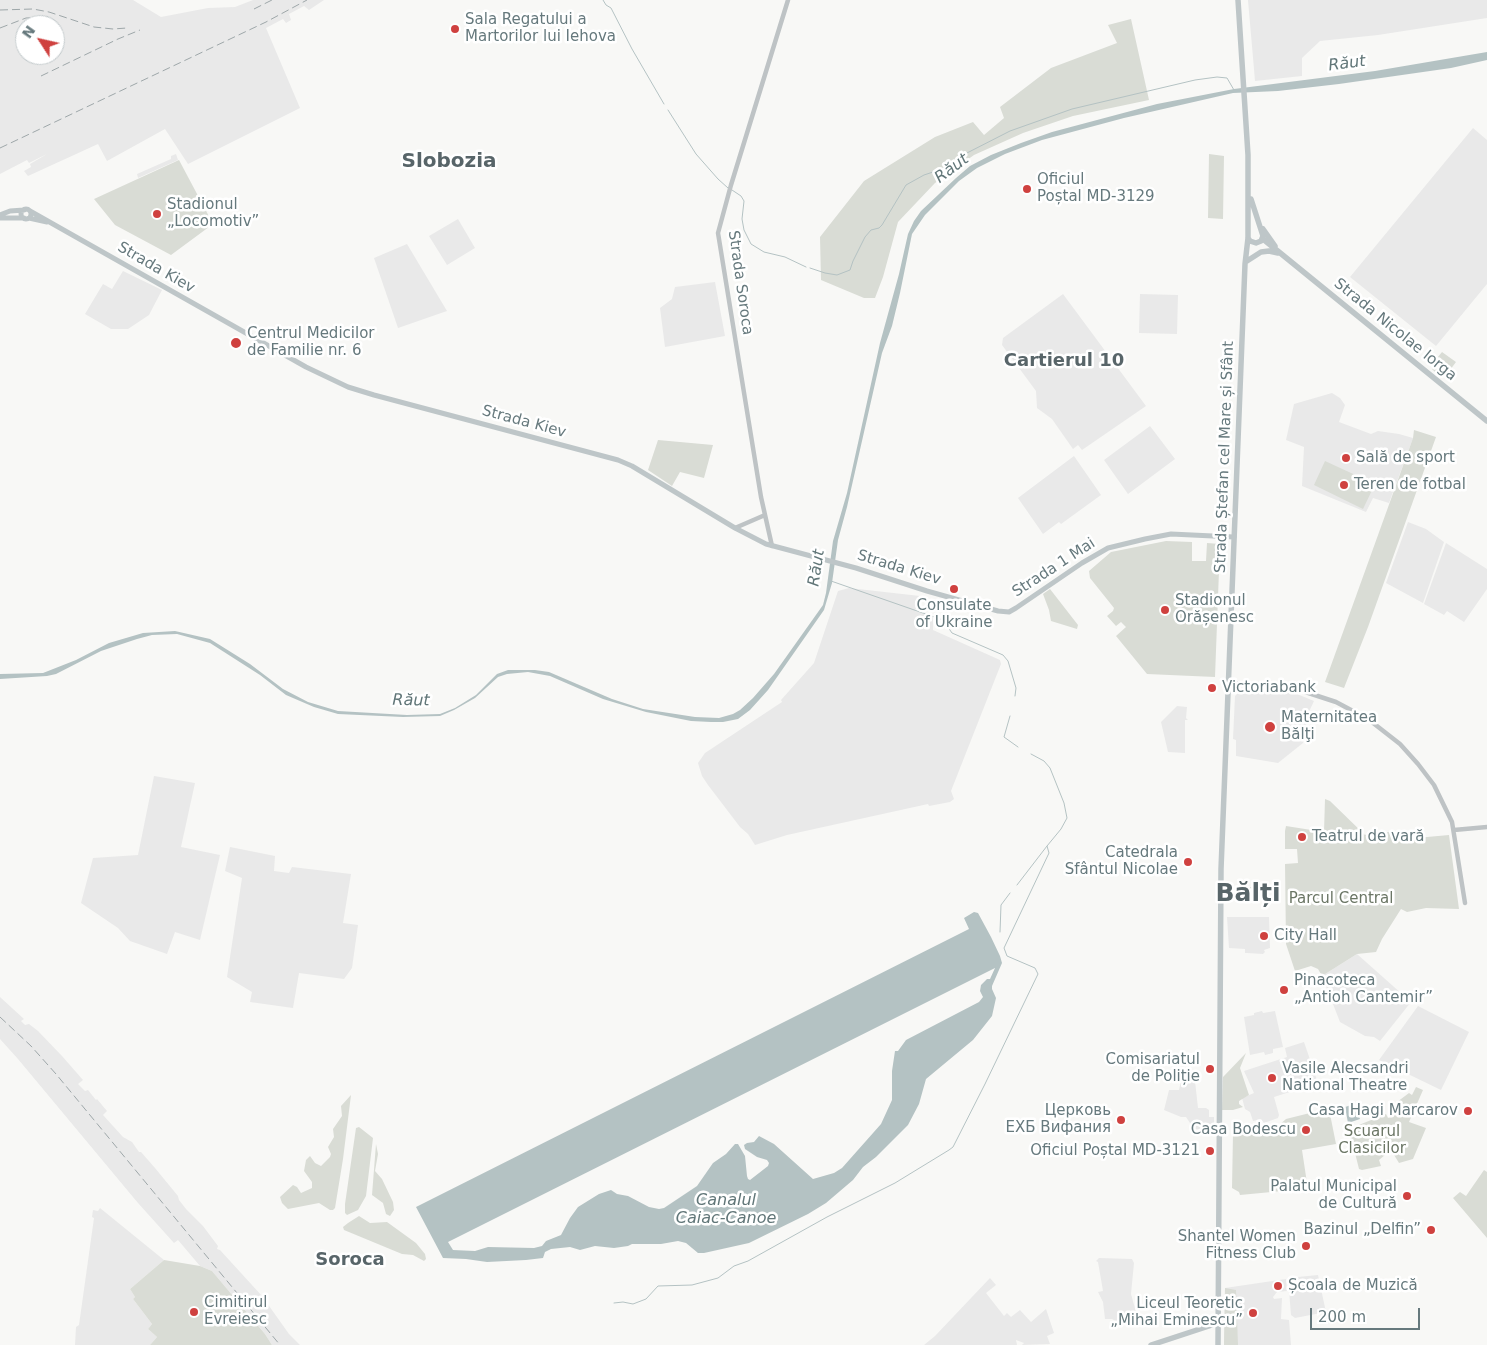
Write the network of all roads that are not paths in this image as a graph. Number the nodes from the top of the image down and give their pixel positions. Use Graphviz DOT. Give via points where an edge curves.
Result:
graph roads {
  1 [pos="788,0"];
  2 [pos="1238,0"];
  3 [pos="1248,189"];
  4 [pos="1252,205"];
  5 [pos="27,210"];
  6 [pos="0,217"];
  7 [pos="26,218"];
  8 [pos="50,222"];
  9 [pos="1260,229"];
  10 [pos="1248,235"];
  11 [pos="1260,241"];
  12 [pos="1279,252"];
  13 [pos="1246,262"];
  14 [pos="1487,421"];
  15 [pos="765,515"];
  16 [pos="735,528"];
  17 [pos="1234,537"];
  18 [pos="772,546"];
  19 [pos="1006,612"];
  20 [pos="1228,683"];
  21 [pos="1487,827"];
  22 [pos="1454,830"];
  23 [pos="1465,903"];
  24 [pos="1217,1322"];
  25 [pos="1151,1345"];
  26 [pos="1218,1345"];
  1 -- 15 [label="street, Strada Soroca" via="718,228"];
  2 -- 3 [label="main road, Strada Ștefan cel Mare și Sfânt"];
  3 -- 4 [label="main road"];
  3 -- 10 [label="main road, Strada Ștefan cel Mare și Sfânt"];
  4 -- 9 [label="main road"];
  4 -- 12 [label="main road"];
  5 -- 6 [label="main road, Strada Kiev"];
  5 -- 7 [label="main road" via="21,214"];
  5 -- 7 [label="main road" via="32,214"];
  5 -- 8 [label="main road, Strada Kiev"];
  6 -- 7 [label="main road, Strada Kiev"];
  7 -- 8 [label="main road, Strada Kiev"];
  8 -- 16 [label="main road, Strada Kiev" via="306,367 348,387 618,460"];
  9 -- 10 [label="main road" via="1253,227"];
  9 -- 11 [label="main road" via="1263,233"];
  10 -- 11 [label="main road" via="1253,243"];
  10 -- 13 [label="main road, Strada Ștefan cel Mare și Sfânt"];
  11 -- 12 [label="main road, Strada Nicolae Iorga"];
  11 -- 13 [label="main road"];
  12 -- 13 [label="main road" via="1261,252"];
  12 -- 14 [label="main road, Strada Nicolae Iorga"];
  13 -- 17 [label="main road, Strada Ștefan cel Mare și Sfânt"];
  15 -- 16 [label="street"];
  15 -- 18 [label="street, Strada Soroca"];
  16 -- 18 [label="main road, Strada Kiev"];
  17 -- 19 [label="main road, Strada 1 Mai" via="1171,534 1108,548"];
  17 -- 20 [label="main road, Strada Ștefan cel Mare și Sfânt"];
  18 -- 19 [label="main road, Strada Kiev"];
  20 -- 22 [label="street" via="1292,687 1336,702 1368,718 1400,744 1418,764 1434,785"];
  20 -- 24 [label="main road, Strada Ștefan cel Mare și Sfânt" via="1221,869"];
  21 -- 22 [label="street"];
  22 -- 23 [label="street"];
  24 -- 25 [label="main road"];
  24 -- 26 [label="main road, Strada Ștefan cel Mare și Sfânt"];
}
